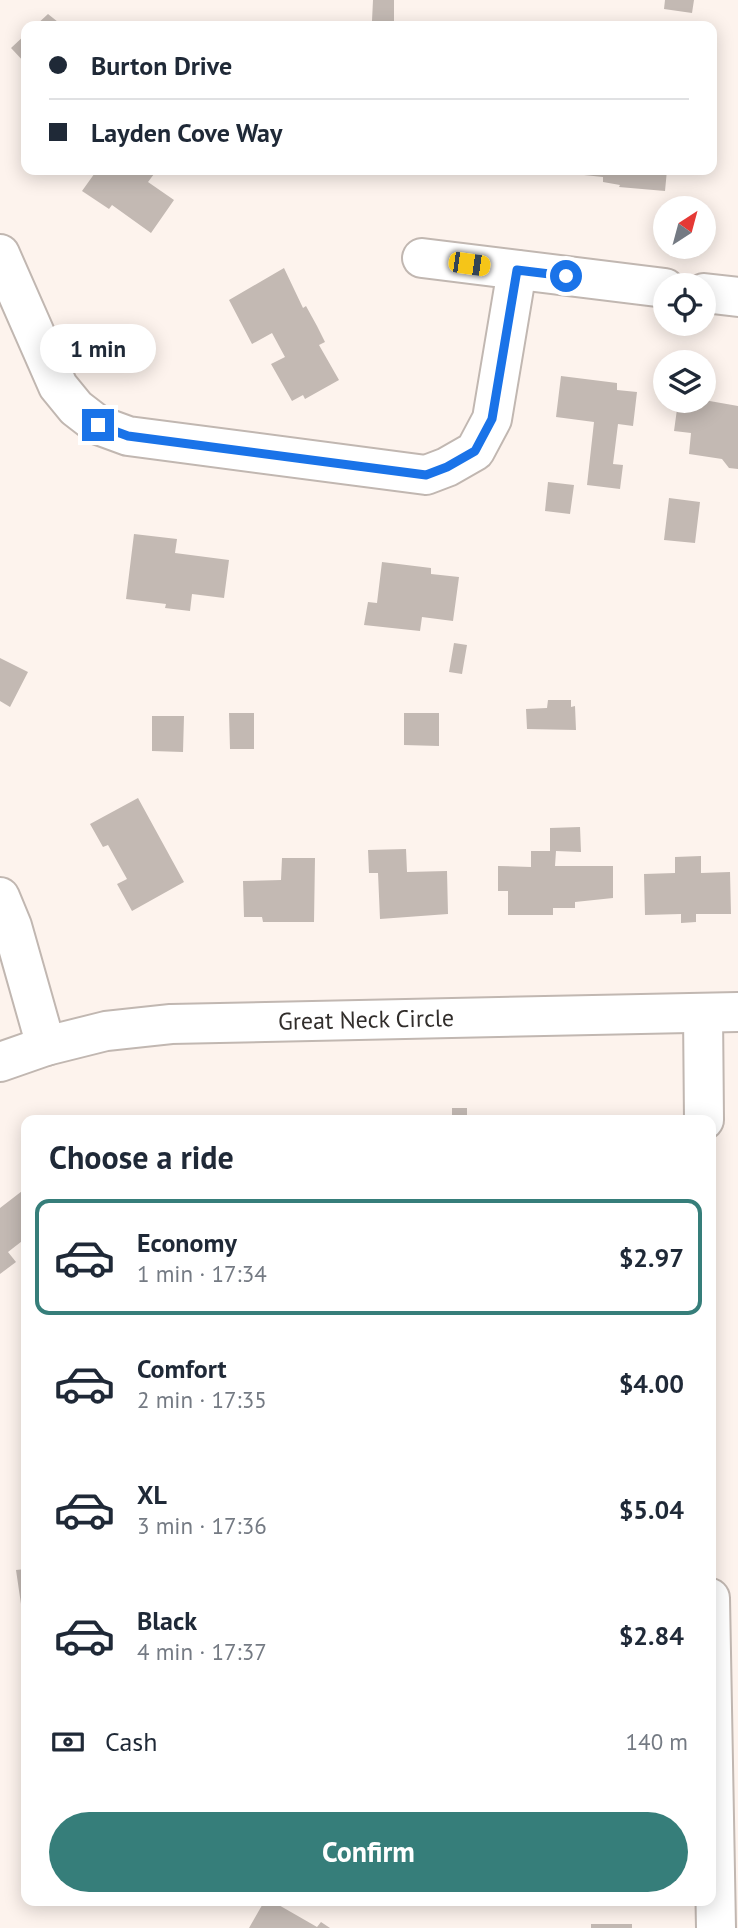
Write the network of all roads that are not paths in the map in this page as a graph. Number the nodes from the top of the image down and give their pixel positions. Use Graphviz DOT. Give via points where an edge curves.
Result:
graph roads {
  1 [pos="0,254"];
  2 [pos="422,258"];
  3 [pos="517,270"];
  4 [pos="653,287"];
  5 [pos="716,294"];
  6 [pos="738,297"];
  7 [pos="0,897"];
  8 [pos="720,1013"];
  9 [pos="46,1046"];
  10 [pos="0,1062"];
  11 [pos="705,1115"];
  12 [pos="715,1906"];
  13 [pos="716,1928"];
  1 -- 3 [label="street" via="58,386 98,425 128,436 426,475 475,451 492,419"];
  2 -- 3 [label="street"];
  3 -- 4 [label="street"];
  5 -- 6 [label="street"];
  7 -- 9 [label="street"];
  8 -- 9 [label="street, Great Neck Circle" via="171,1024 106,1031"];
  8 -- 11 [label="street"];
  9 -- 10 [label="street, Great Neck Circle"];
  12 -- 13 [label="street"];
}
